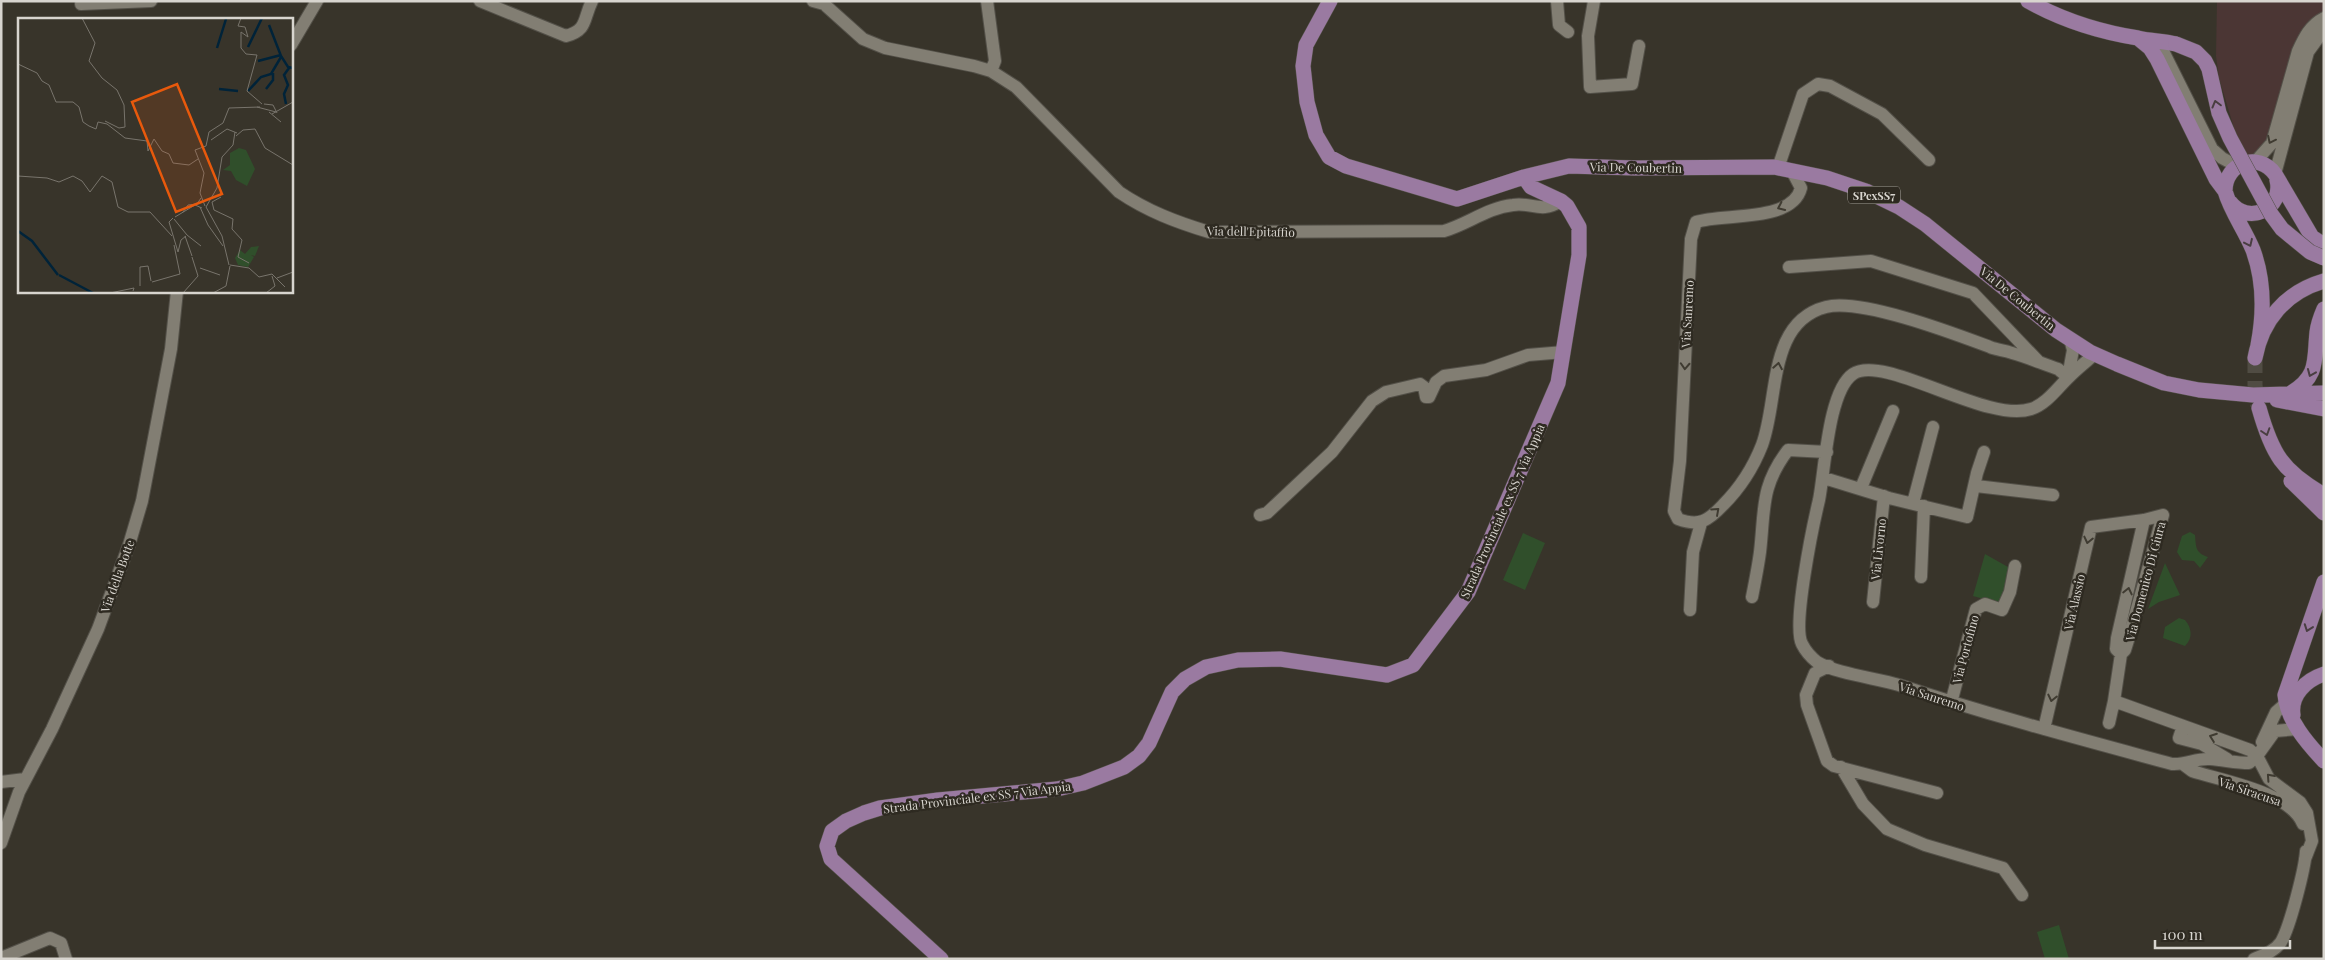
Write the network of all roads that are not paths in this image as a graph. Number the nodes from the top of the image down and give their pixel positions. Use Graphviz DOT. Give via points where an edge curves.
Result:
graph roads {
  1 [pos="151,1"];
  2 [pos="317,1"];
  3 [pos="480,1"];
  4 [pos="592,1"];
  5 [pos="813,1"];
  6 [pos="986,1"];
  7 [pos="1330,1"];
  8 [pos="1557,1"];
  9 [pos="1594,1"];
  10 [pos="2028,1"];
  11 [pos="81,4"];
  12 [pos="2053,8"];
  13 [pos="2324,18"];
  14 [pos="2324,30"];
  15 [pos="1568,32"];
  16 [pos="2145,39"];
  17 [pos="292,43"];
  18 [pos="1639,46"];
  19 [pos="991,71"];
  20 [pos="1929,160"];
  21 [pos="2256,161"];
  22 [pos="2237,166"];
  23 [pos="1785,170"];
  24 [pos="2276,177"];
  25 [pos="1524,178"];
  26 [pos="2227,195"];
  27 [pos="1561,201"];
  28 [pos="2324,245"];
  29 [pos="2324,258"];
  30 [pos="1789,267"];
  31 [pos="2324,281"];
  32 [pos="177,292"];
  33 [pos="2324,309"];
  34 [pos="2070,339"];
  35 [pos="1564,352"];
  36 [pos="2095,354"];
  37 [pos="2040,362"];
  38 [pos="2068,377"];
  39 [pos="2324,393"];
  40 [pos="2290,394"];
  41 [pos="2256,402"];
  42 [pos="2324,409"];
  43 [pos="1892,411"];
  44 [pos="1933,427"];
  45 [pos="1827,452"];
  46 [pos="1984,452"];
  47 [pos="2275,455"];
  48 [pos="1824,478"];
  49 [pos="1976,486"];
  50 [pos="1861,488"];
  51 [pos="2053,495"];
  52 [pos="2324,495"];
  53 [pos="1884,496"];
  54 [pos="1919,504"];
  55 [pos="2324,513"];
  56 [pos="1260,515"];
  57 [pos="2144,520"];
  58 [pos="1701,523"];
  59 [pos="2016,566"];
  60 [pos="1921,578"];
  61 [pos="2324,582"];
  62 [pos="1752,598"];
  63 [pos="1873,602"];
  64 [pos="1690,610"];
  65 [pos="2121,654"];
  66 [pos="1829,666"];
  67 [pos="2324,674"];
  68 [pos="2291,699"];
  69 [pos="2114,701"];
  70 [pos="1951,703"];
  71 [pos="2109,723"];
  72 [pos="2296,724"];
  73 [pos="2183,726"];
  74 [pos="2044,730"];
  75 [pos="2257,756"];
  76 [pos="2324,761"];
  77 [pos="2235,763"];
  78 [pos="2184,765"];
  79 [pos="1841,767"];
  80 [pos="25,779"];
  81 [pos="1,782"];
  82 [pos="1937,793"];
  83 [pos="1,843"];
  84 [pos="2305,859"];
  85 [pos="2022,895"];
  86 [pos="1,958"];
  87 [pos="66,959"];
  88 [pos="940,959"];
  89 [pos="2254,959"];
  1 -- 11 [label="street"];
  2 -- 17 [label="street"];
  3 -- 4 [label="street" via="566,36 583,27"];
  5 -- 19 [label="street, Via dell'Epitaffio" via="824,4 864,39 885,48"];
  6 -- 19 [label="street" via="995,62"];
  7 -- 25 [label="main road, Via De Coubertin" via="1306,45 1303,66 1307,102 1316,135 1329,157 1346,166 1457,199"];
  8 -- 15 [label="street" via="1559,25"];
  9 -- 18 [label="street" via="1588,36 1590,86 1632,84"];
  10 -- 12 [label="main road"];
  12 -- 16 [label="main road"];
  13 -- 21 [label="street, one-way" via="2304,37 2272,143"];
  14 -- 24 [label="street" via="2308,52"];
  16 -- 22 [label="street" via="2161,47 2212,149"];
  16 -- 26 [label="main road" via="2216,180"];
  29 -- 16 [label="main road, one-way, bridge" via="2310,252 2282,229 2271,214 2230,138 2219,113 2209,69 2196,52 2176,44"];
  19 -- 27 [label="street, Via dell'Epitaffio" via="1016,87 1119,192 1172,221 1208,232 1444,231 1485,211 1504,206 1549,208"];
  20 -- 23 [label="street" via="1882,114 1830,86 1818,84 1803,94"];
  21 -- 22 [label="main road"];
  21 -- 24 [label="main road" via="2266,165"];
  22 -- 26 [label="main road" via="2228,176"];
  23 -- 25 [label="main road, Via De Coubertin / SPexSS7" via="1569,166"];
  23 -- 34 [label="main road, Via De Coubertin / SPexSS7" via="1858,188 1899,207"];
  23 -- 58 [label="street, Via Sanremo, one-way" via="1802,188 1800,195 1790,203 1765,215 1709,218 1696,222 1691,239 1680,461 1674,510 1678,519"];
  24 -- 26 [label="main road" via="2276,200 2261,213 2241,212"];
  24 -- 28 [label="main road" via="2312,237"];
  25 -- 27 [label="main road, Strada Provinciale ex SS 7 Via Appia" via="1530,187"];
  26 -- 31 [label="main road, one-way" via="2253,250 2260,276 2263,320 2257,351 2272,314 2282,303 2306,287"];
  27 -- 35 [label="main road, Strada Provinciale ex SS 7 Via Appia" via="1579,227 1579,255"];
  30 -- 37 [label="street" via="1871,261 1973,293"];
  32 -- 80 [label="street, Via della Botte" via="171,349 142,501 129,545 98,629"];
  33 -- 40 [label="main road, one-way" via="2317,332 2312,372 2304,386"];
  34 -- 36 [label="main road, SPexSS7"];
  34 -- 38 [label="street" via="2072,350"];
  35 -- 56 [label="street" via="1528,355 1486,370 1444,376 1436,382 1429,397 1420,384 1381,394 1364,409 1327,458 1267,513"];
  35 -- 88 [label="main road, Strada Provinciale ex SS 7 Via Appia" via="1558,384 1545,417 1468,592 1413,665 1388,674 1280,659 1238,660 1206,667 1185,679 1172,692 1149,743 1124,767 1083,783 1044,791 880,808 837,825 828,838 831,859"];
  36 -- 38 [label="street, Via Sanremo"];
  36 -- 41 [label="main road, SPexSS7" via="2164,383"];
  37 -- 38 [label="street"];
  58 -- 37 [label="street, one-way" via="1735,495 1743,484 1768,426 1781,355 1800,320 1814,310 1829,306 1850,307 1892,314"];
  38 -- 45 [label="street, Via Sanremo" via="2049,398 2032,409 1999,410 1892,375 1867,370 1854,373 1839,390"];
  39 -- 40 [label="main road, SPexSS7"];
  40 -- 41 [label="main road, SPexSS7"];
  41 -- 42 [label="main road"];
  41 -- 47 [label="main road, one-way"];
  43 -- 50 [label="street"];
  44 -- 54 [label="street"];
  45 -- 48 [label="street, Via Sanremo"];
  45 -- 62 [label="street" via="1788,450 1777,464 1763,505"];
  46 -- 49 [label="street"];
  47 -- 52 [label="main road" via="2298,479"];
  47 -- 55 [label="main road" via="2297,489"];
  48 -- 50 [label="street"];
  48 -- 66 [label="street, Via Sanremo" via="1807,565 1798,636 1816,662"];
  49 -- 51 [label="street"];
  49 -- 54 [label="street" via="1967,517"];
  50 -- 53 [label="street"];
  53 -- 54 [label="street"];
  53 -- 63 [label="street, Via Livorno"];
  54 -- 60 [label="street"];
  65 -- 57 [label="street, Via Domenico Di Giura, one-way" via="2116,649 2117,638"];
  57 -- 65 [label="street, Via Domenico Di Giura" via="2163,515 2129,637"];
  57 -- 74 [label="street, Via Alassio, one-way" via="2091,527"];
  58 -- 64 [label="street" via="1693,552"];
  59 -- 70 [label="street, Via Portofino" via="2002,610 1985,604 1976,609"];
  61 -- 68 [label="main road, one-way" via="2289,680 2285,695"];
  65 -- 69 [label="street, Via Domenico Di Giura"];
  66 -- 70 [label="street, Via Sanremo"];
  66 -- 79 [label="street" via="1815,673 1806,695 1807,705 1827,761"];
  67 -- 68 [label="main road"];
  68 -- 72 [label="main road"];
  68 -- 75 [label="street" via="2276,712"];
  69 -- 71 [label="street, Via Domenico Di Giura"];
  69 -- 73 [label="street"];
  70 -- 74 [label="street, Via Sanremo"];
  72 -- 75 [label="street" via="2275,731"];
  72 -- 76 [label="main road"];
  75 -- 73 [label="street, one-way" via="2250,750"];
  73 -- 77 [label="street" via="2179,738 2202,744"];
  74 -- 78 [label="street, Via Sanremo"];
  75 -- 77 [label="street, Via Sanremo" via="2250,763"];
  84 -- 75 [label="street, Via Siracusa, one-way" via="2312,841 2307,813 2300,802 2269,779"];
  77 -- 78 [label="street, Via Sanremo" via="2210,759"];
  78 -- 84 [label="street, Via Siracusa" via="2192,771 2270,795 2293,808 2304,825"];
  79 -- 82 [label="street"];
  79 -- 85 [label="street" via="1864,804 1887,829 1925,845 2003,868"];
  80 -- 81 [label="street"];
  80 -- 83 [label="street, Via della Botte"];
  84 -- 89 [label="street, Via Siracusa" via="2281,942"];
  86 -- 87 [label="street" via="50,938 61,942"];
}
